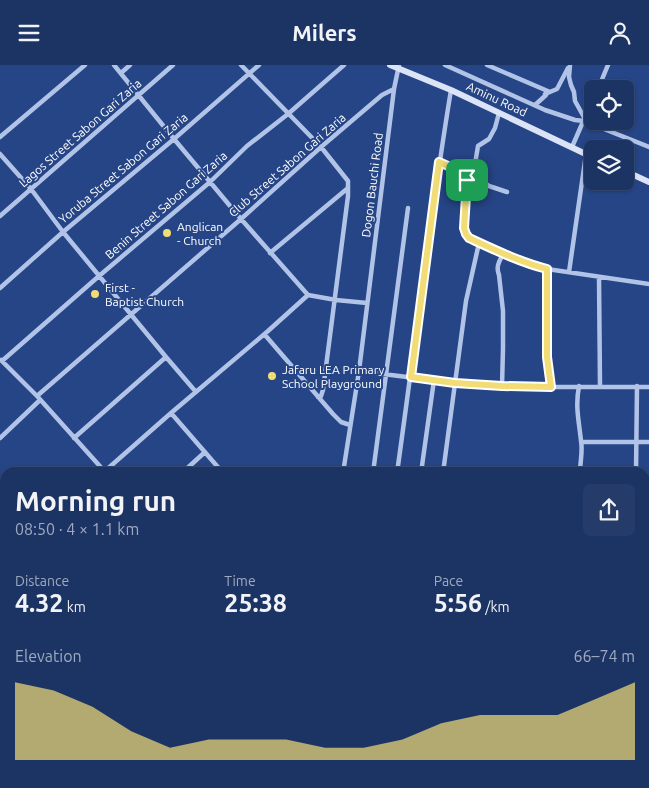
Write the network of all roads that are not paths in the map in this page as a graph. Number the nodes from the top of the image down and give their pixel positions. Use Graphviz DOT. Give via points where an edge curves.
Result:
graph roads {
  1 [pos="85,65"];
  2 [pos="114,65"];
  3 [pos="130,65"];
  4 [pos="173,65"];
  5 [pos="241,65"];
  6 [pos="259,65"];
  7 [pos="344,65"];
  8 [pos="390,65"];
  9 [pos="446,65"];
  10 [pos="487,65"];
  11 [pos="608,65"];
  12 [pos="569,66"];
  13 [pos="398,67"];
  14 [pos="121,73"];
  15 [pos="249,74"];
  16 [pos="602,80"];
  17 [pos="394,89"];
  18 [pos="451,90"];
  19 [pos="547,92"];
  20 [pos="139,95"];
  21 [pos="535,105"];
  22 [pos="499,113"];
  23 [pos="288,114"];
  24 [pos="584,120"];
  25 [pos="608,130"];
  26 [pos="0,137"];
  27 [pos="174,139"];
  28 [pos="320,147"];
  29 [pos="572,147"];
  30 [pos="649,147"];
  31 [pos="584,153"];
  32 [pos="0,154"];
  33 [pos="439,162"];
  34 [pos="472,173"];
  35 [pos="634,175"];
  36 [pos="467,180"];
  37 [pos="649,181"];
  38 [pos="210,182"];
  39 [pos="584,184"];
  40 [pos="348,188"];
  41 [pos="31,189"];
  42 [pos="506,192"];
  43 [pos="408,208"];
  44 [pos="0,216"];
  45 [pos="241,219"];
  46 [pos="63,232"];
  47 [pos="480,243"];
  48 [pos="270,253"];
  49 [pos="504,254"];
  50 [pos="547,269"];
  51 [pos="569,272"];
  52 [pos="99,276"];
  53 [pos="599,277"];
  54 [pos="649,284"];
  55 [pos="0,288"];
  56 [pos="308,295"];
  57 [pos="336,301"];
  58 [pos="367,303"];
  59 [pos="131,314"];
  60 [pos="265,335"];
  61 [pos="166,357"];
  62 [pos="1,360"];
  63 [pos="358,371"];
  64 [pos="386,374"];
  65 [pos="411,377"];
  66 [pos="434,380"];
  67 [pos="455,383"];
  68 [pos="502,386"];
  69 [pos="579,386"];
  70 [pos="600,386"];
  71 [pos="551,387"];
  72 [pos="637,387"];
  73 [pos="649,387"];
  74 [pos="196,392"];
  75 [pos="318,397"];
  76 [pos="39,398"];
  77 [pos="171,413"];
  78 [pos="350,425"];
  79 [pos="0,438"];
  80 [pos="74,438"];
  81 [pos="582,442"];
  82 [pos="635,442"];
  83 [pos="649,442"];
  84 [pos="205,452"];
  85 [pos="101,467"];
  86 [pos="112,467"];
  87 [pos="189,467"];
  88 [pos="218,467"];
  89 [pos="345,467"];
  90 [pos="374,467"];
  91 [pos="398,467"];
  92 [pos="422,467"];
  93 [pos="444,467"];
  94 [pos="580,467"];
  95 [pos="636,467"];
  1 -- 26 [label="street"];
  2 -- 14 [label="street"];
  3 -- 14 [label="street"];
  4 -- 20 [label="street, Lagos Street Sabon Gari Zaria"];
  5 -- 15 [label="street"];
  6 -- 15 [label="street, Yoruba Street Sabon Gari Zaria"];
  7 -- 23 [label="street, Benin Street Sabon Gari Zaria"];
  8 -- 13 [label="street, Aminu Road"];
  9 -- 21 [label="street"];
  10 -- 19 [label="street"];
  11 -- 16 [label="street"];
  12 -- 19 [label="street" via="558,87"];
  12 -- 24 [label="street" via="570,85"];
  13 -- 17 [label="street, Dogon Bauchi Road"];
  13 -- 18 [label="street, Aminu Road"];
  14 -- 20 [label="street"];
  15 -- 23 [label="street"];
  15 -- 27 [label="street, Yoruba Street Sabon Gari Zaria"];
  17 -- 28 [label="street, Club Street Sabon Gari Zaria" via="382,95"];
  17 -- 58 [label="street, Dogon Bauchi Road"];
  18 -- 22 [label="street, Aminu Road"];
  18 -- 33 [label="street"];
  19 -- 21 [label="street"];
  20 -- 27 [label="street"];
  20 -- 41 [label="street, Lagos Street Sabon Gari Zaria"];
  21 -- 24 [label="street" via="575,121"];
  22 -- 29 [label="street, Aminu Road"];
  22 -- 34 [label="street" via="489,139 478,146"];
  23 -- 28 [label="street"];
  23 -- 38 [label="street, Benin Street Sabon Gari Zaria" via="247,146"];
  24 -- 29 [label="street"];
  25 -- 30 [label="street"];
  27 -- 38 [label="street"];
  27 -- 46 [label="street, Yoruba Street Sabon Gari Zaria"];
  28 -- 40 [label="street" via="348,181"];
  28 -- 45 [label="street, Club Street Sabon Gari Zaria"];
  29 -- 31 [label="street, Aminu Road"];
  32 -- 41 [label="street"];
  33 -- 36 [label="street" via="464,173"];
  33 -- 65 [label="street"];
  34 -- 36 [label="street"];
  34 -- 42 [label="street" via="489,186"];
  35 -- 37 [label="street"];
  36 -- 47 [label="street" via="464,228 469,238"];
  38 -- 45 [label="street"];
  38 -- 52 [label="street, Benin Street Sabon Gari Zaria"];
  39 -- 51 [label="street"];
  40 -- 48 [label="street"];
  40 -- 57 [label="street"];
  41 -- 44 [label="street, Lagos Street Sabon Gari Zaria"];
  41 -- 46 [label="street"];
  43 -- 64 [label="street"];
  45 -- 48 [label="street"];
  45 -- 59 [label="street, Club Street Sabon Gari Zaria"];
  46 -- 52 [label="street"];
  46 -- 55 [label="street, Yoruba Street Sabon Gari Zaria"];
  47 -- 49 [label="street"];
  47 -- 67 [label="street" via="466,301"];
  48 -- 56 [label="street"];
  49 -- 50 [label="street"];
  49 -- 68 [label="street" via="499,261 498,273 503,311"];
  50 -- 51 [label="street"];
  50 -- 71 [label="street" via="547,357"];
  51 -- 53 [label="street"];
  52 -- 59 [label="street"];
  52 -- 62 [label="street, Benin Street Sabon Gari Zaria"];
  53 -- 54 [label="street"];
  53 -- 70 [label="street"];
  56 -- 57 [label="street"];
  56 -- 60 [label="street"];
  57 -- 58 [label="street"];
  57 -- 75 [label="street" via="323,390"];
  58 -- 63 [label="street, Dogon Bauchi Road"];
  59 -- 61 [label="street"];
  59 -- 76 [label="street, Club Street Sabon Gari Zaria"];
  60 -- 74 [label="street"];
  60 -- 75 [label="street"];
  61 -- 74 [label="street"];
  61 -- 80 [label="street"];
  62 -- 76 [label="street"];
  63 -- 64 [label="street"];
  63 -- 78 [label="street, Dogon Bauchi Road"];
  64 -- 65 [label="street"];
  64 -- 90 [label="street"];
  65 -- 66 [label="street"];
  65 -- 91 [label="street"];
  66 -- 67 [label="street"];
  66 -- 92 [label="street"];
  67 -- 68 [label="street"];
  67 -- 93 [label="street"];
  68 -- 71 [label="street"];
  69 -- 70 [label="street"];
  69 -- 71 [label="street"];
  69 -- 81 [label="street" via="578,421"];
  70 -- 72 [label="street"];
  72 -- 73 [label="street"];
  72 -- 82 [label="street"];
  74 -- 77 [label="street"];
  75 -- 78 [label="street" via="337,419"];
  76 -- 79 [label="street, Club Street Sabon Gari Zaria"];
  76 -- 80 [label="street"];
  77 -- 84 [label="street"];
  77 -- 86 [label="street"];
  78 -- 89 [label="street, Dogon Bauchi Road"];
  80 -- 85 [label="street"];
  81 -- 82 [label="street"];
  81 -- 94 [label="street"];
  82 -- 83 [label="street"];
  82 -- 95 [label="street"];
  84 -- 87 [label="street"];
  84 -- 88 [label="street"];
}
